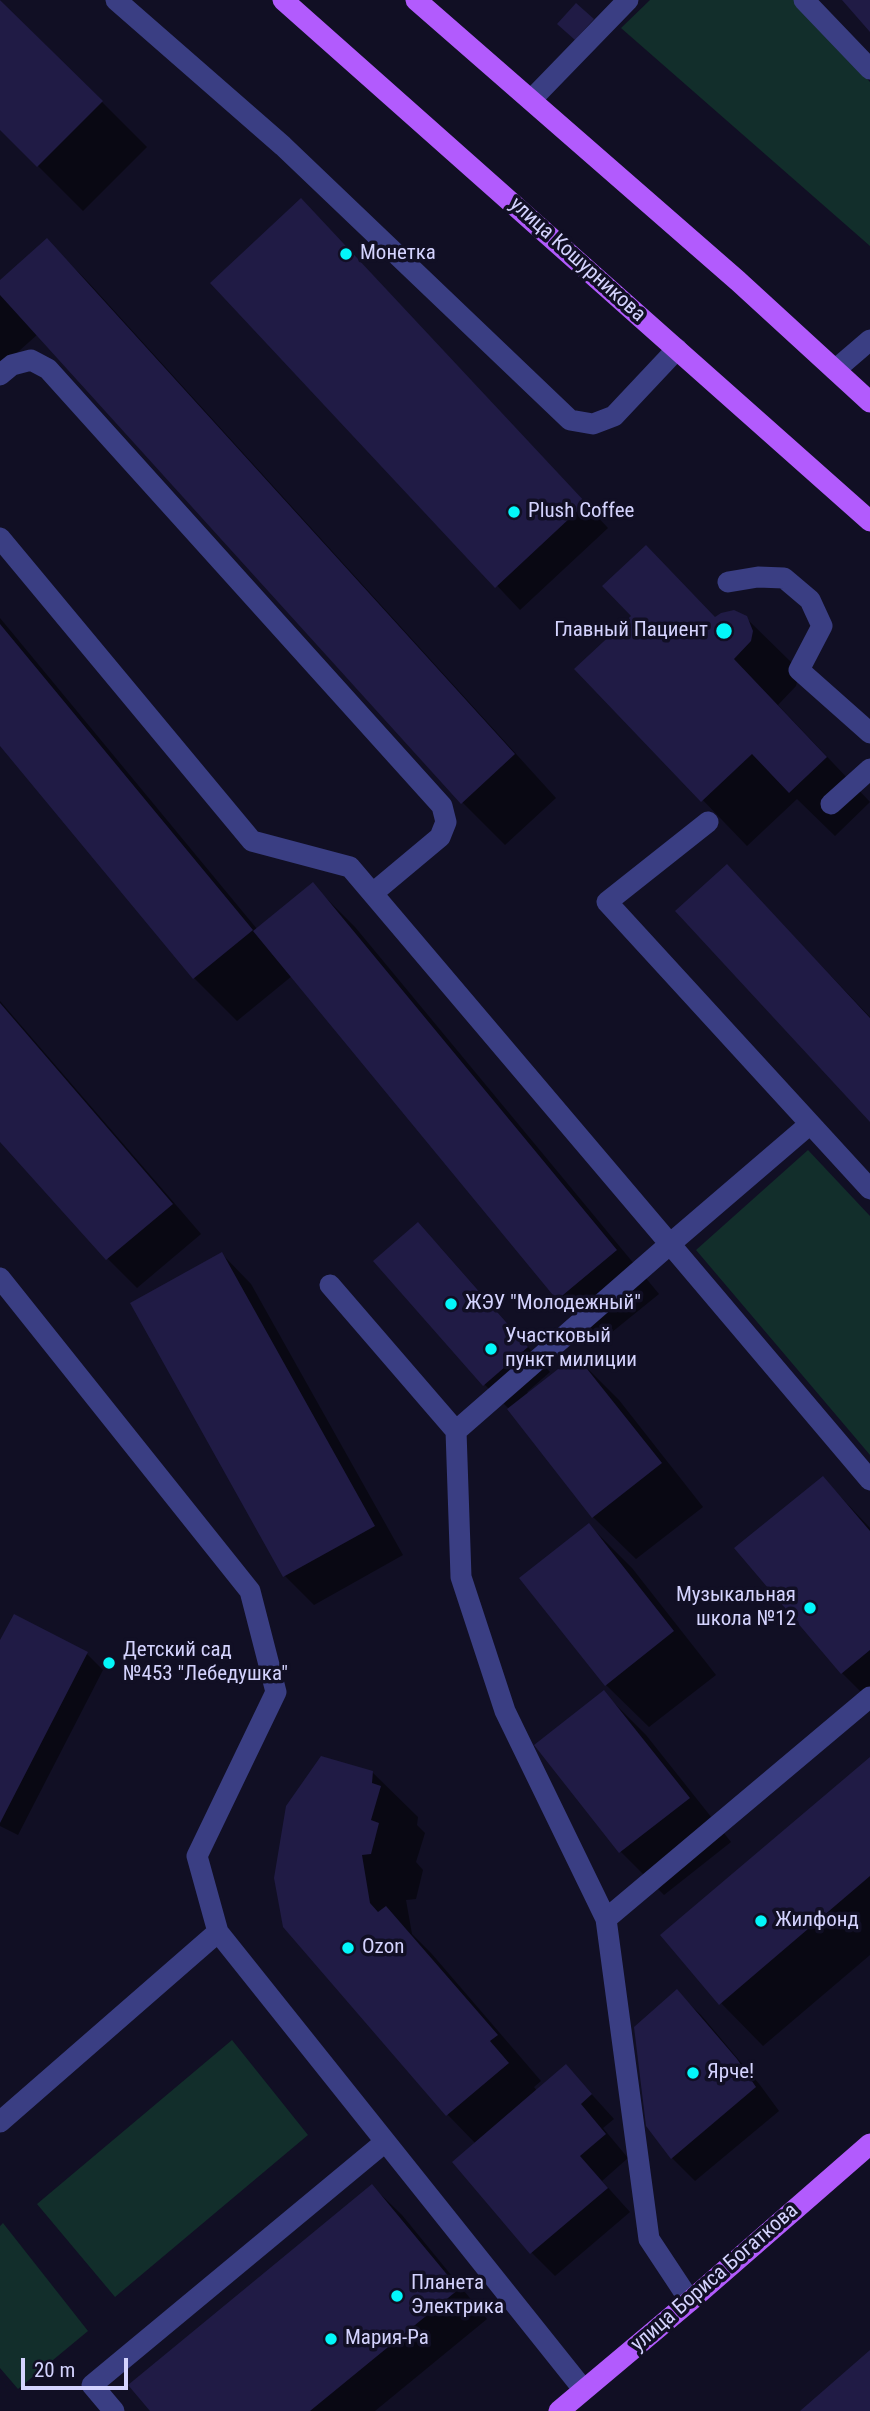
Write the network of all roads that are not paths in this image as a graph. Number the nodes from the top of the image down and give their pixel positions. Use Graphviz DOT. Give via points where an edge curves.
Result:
graph roads {
  1 [pos="116,0"];
  2 [pos="283,0"];
  3 [pos="416,0"];
  4 [pos="628,0"];
  5 [pos="804,0"];
  6 [pos="870,69"];
  7 [pos="531,100"];
  8 [pos="870,340"];
  9 [pos="677,349"];
  10 [pos="835,370"];
  11 [pos="0,375"];
  12 [pos="870,402"];
  13 [pos="870,521"];
  14 [pos="0,538"];
  15 [pos="728,582"];
  16 [pos="870,733"];
  17 [pos="870,769"];
  18 [pos="831,804"];
  19 [pos="708,822"];
  20 [pos="373,893"];
  21 [pos="810,1124"];
  22 [pos="870,1189"];
  23 [pos="670,1244"];
  24 [pos="0,1279"];
  25 [pos="330,1285"];
  26 [pos="456,1431"];
  27 [pos="870,1480"];
  28 [pos="870,1697"];
  29 [pos="606,1919"];
  30 [pos="218,1932"];
  31 [pos="0,2122"];
  32 [pos="385,2142"];
  33 [pos="870,2144"];
  34 [pos="690,2301"];
  35 [pos="583,2389"];
  36 [pos="114,2411"];
  37 [pos="559,2411"];
  1 -- 9 [label="lane" via="283,146 570,420 593,424 614,416"];
  2 -- 9 [label="main road, улица Кошурникова"];
  3 -- 7 [label="main road"];
  4 -- 7 [label="lane"];
  5 -- 6 [label="lane"];
  7 -- 10 [label="main road"];
  8 -- 10 [label="lane"];
  9 -- 13 [label="main road, улица Кошурникова"];
  10 -- 12 [label="main road"];
  11 -- 20 [label="lane" via="12,365 31,360 48,369 442,806 446,822 440,837"];
  14 -- 20 [label="lane" via="252,841 350,867"];
  15 -- 16 [label="lane" via="784,578 810,600 822,626 799,670"];
  17 -- 18 [label="lane"];
  19 -- 21 [label="lane" via="607,902"];
  20 -- 23 [label="lane"];
  21 -- 22 [label="lane"];
  21 -- 23 [label="lane"];
  23 -- 26 [label="lane"];
  23 -- 27 [label="lane"];
  24 -- 30 [label="lane" via="250,1591 276,1692 197,1856"];
  25 -- 26 [label="lane"];
  26 -- 29 [label="lane" via="461,1577 505,1711"];
  28 -- 29 [label="lane"];
  29 -- 34 [label="lane" via="649,2239"];
  30 -- 31 [label="lane"];
  30 -- 32 [label="lane"];
  32 -- 35 [label="lane"];
  32 -- 36 [label="lane" via="92,2385"];
  33 -- 34 [label="main road, улица Бориса Богаткова"];
  34 -- 35 [label="main road, улица Бориса Богаткова"];
  35 -- 37 [label="main road, улица Бориса Богаткова"];
}
